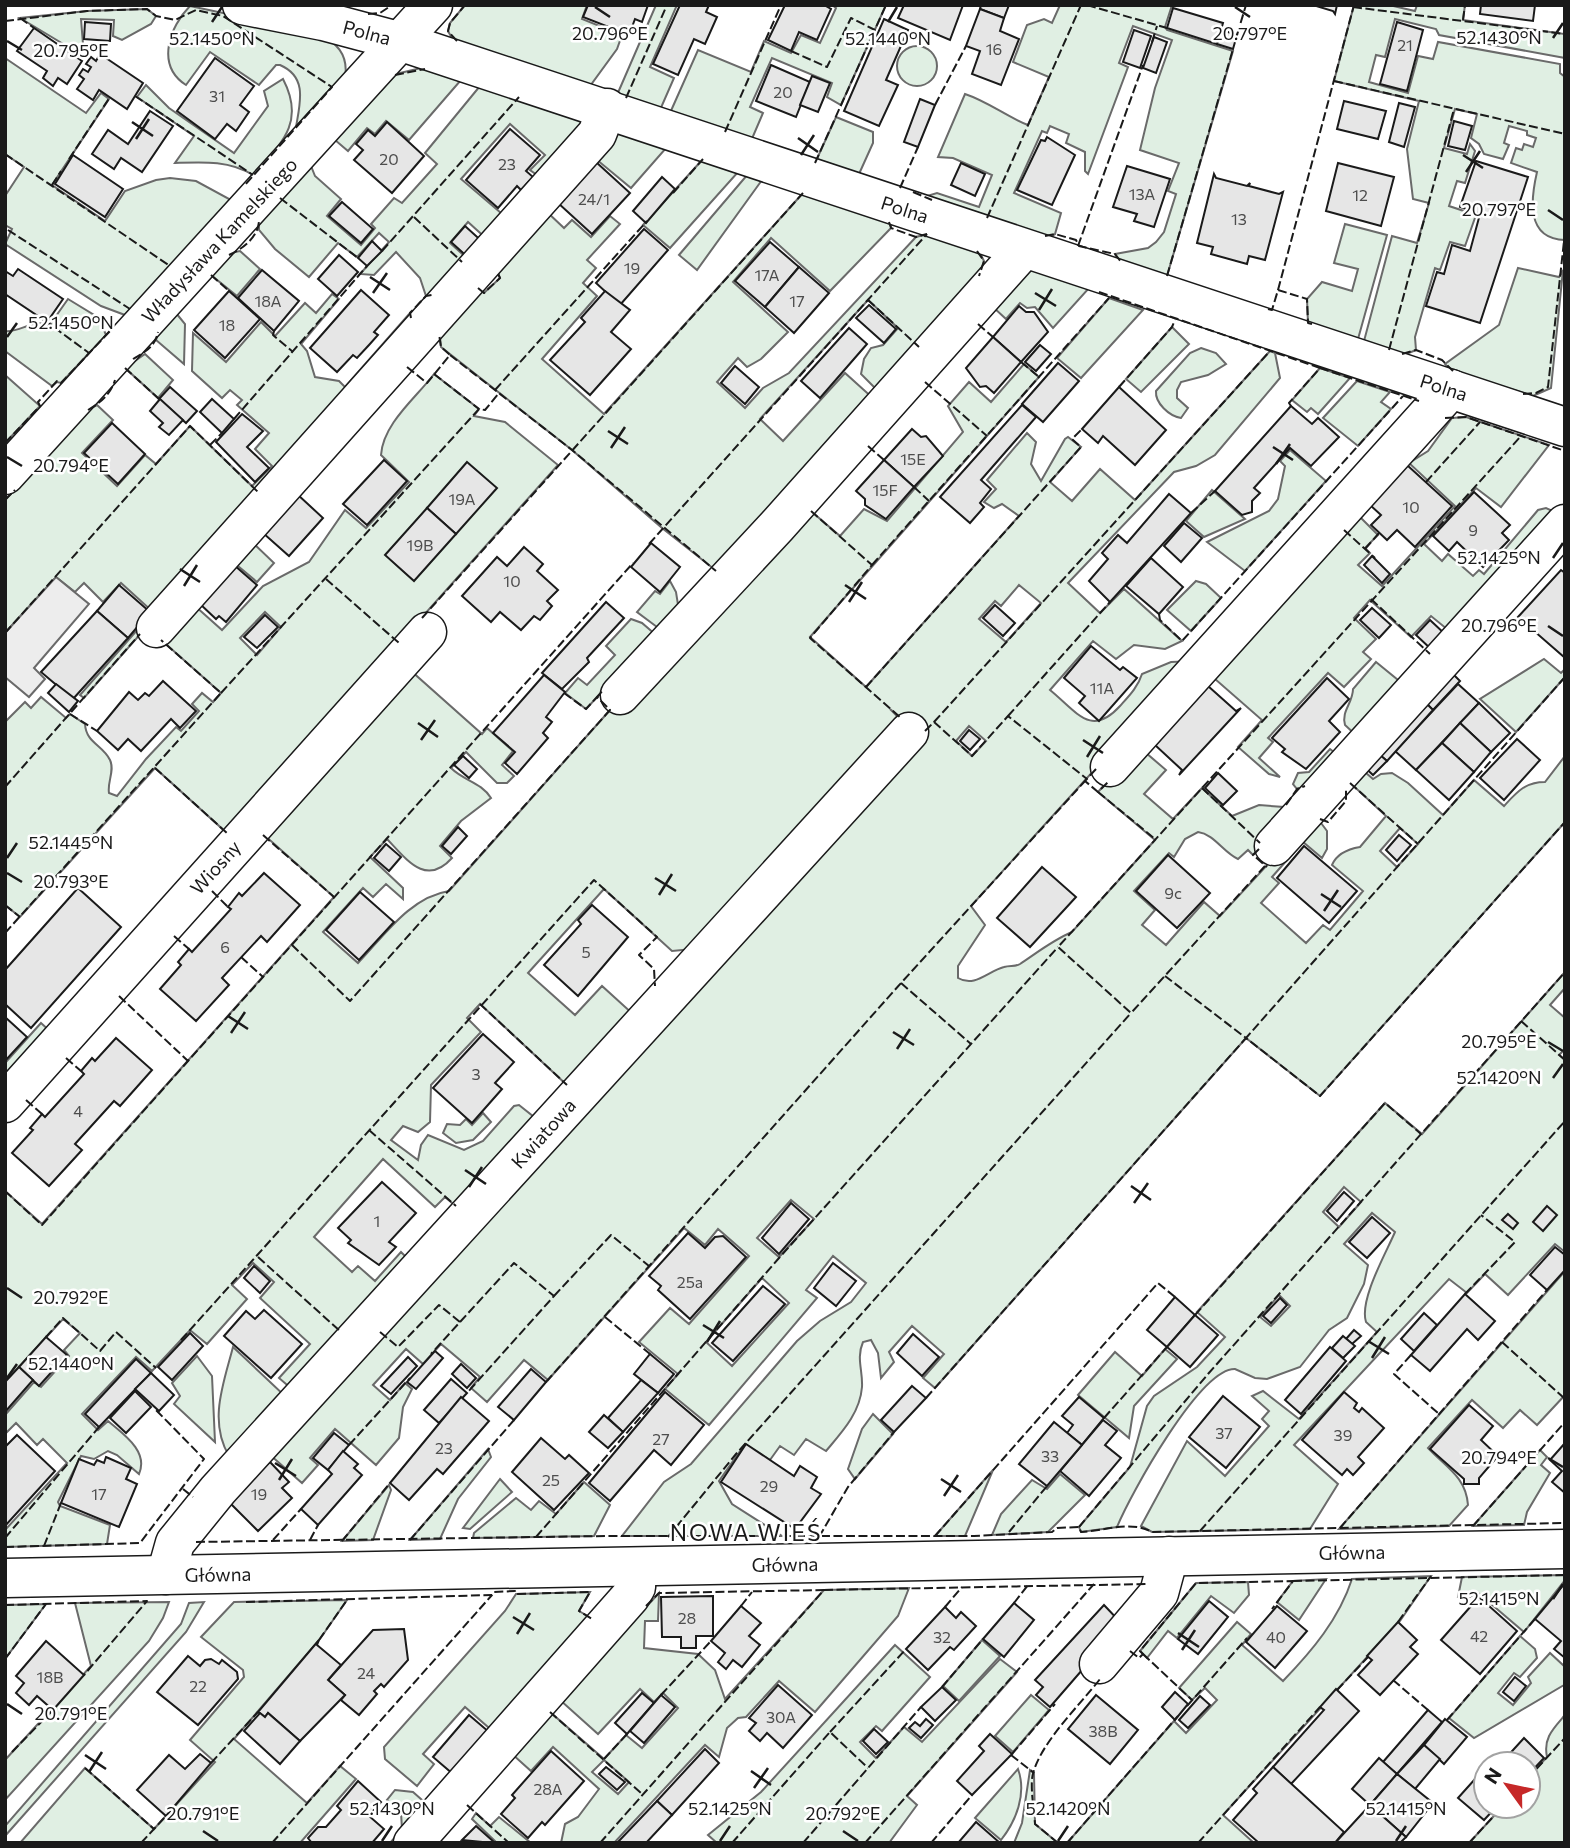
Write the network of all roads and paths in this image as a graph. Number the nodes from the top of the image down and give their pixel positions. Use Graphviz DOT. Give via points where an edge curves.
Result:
graph roads {
  1 [pos="242,5"];
  2 [pos="433,5"];
  3 [pos="402,42"];
  4 [pos="607,108"];
  5 [pos="1024,249"];
  6 [pos="1451,389"];
  7 [pos="1563,418"];
  8 [pos="5,475"];
  9 [pos="1565,524"];
  10 [pos="156,628"];
  11 [pos="427,632"];
  12 [pos="620,695"];
  13 [pos="909,732"];
  14 [pos="1110,767"];
  15 [pos="1274,846"];
  16 [pos="5,1103"];
  17 [pos="1565,1549"];
  18 [pos="1169,1556"];
  19 [pos="637,1566"];
  20 [pos="166,1575"];
  21 [pos="5,1578"];
  22 [pos="1099,1664"];
  23 [pos="413,1843"];
  1 -- 3 [label="street, Polna"];
  2 -- 3 [label="street, Władysława Kamelskiego"];
  3 -- 4 [label="street, Polna"];
  3 -- 8 [label="street, Władysława Kamelskiego"];
  4 -- 5 [label="street, Polna"];
  4 -- 10 [label="street" via="597,134"];
  5 -- 6 [label="street, Polna"];
  5 -- 12 [label="street"];
  6 -- 7 [label="street, Polna"];
  6 -- 14 [label="street"];
  9 -- 15 [label="street"];
  11 -- 16 [label="street, Wiosny"];
  13 -- 20 [label="street, Kwiatowa" via="218,1490 174,1543"];
  17 -- 18 [label="street, Główna"];
  18 -- 19 [label="street, Główna"];
  18 -- 22 [label="street" via="1159,1593"];
  19 -- 20 [label="street, Główna"];
  19 -- 23 [label="street" via="636,1587 630,1597"];
  20 -- 21 [label="street, Główna"];
}
